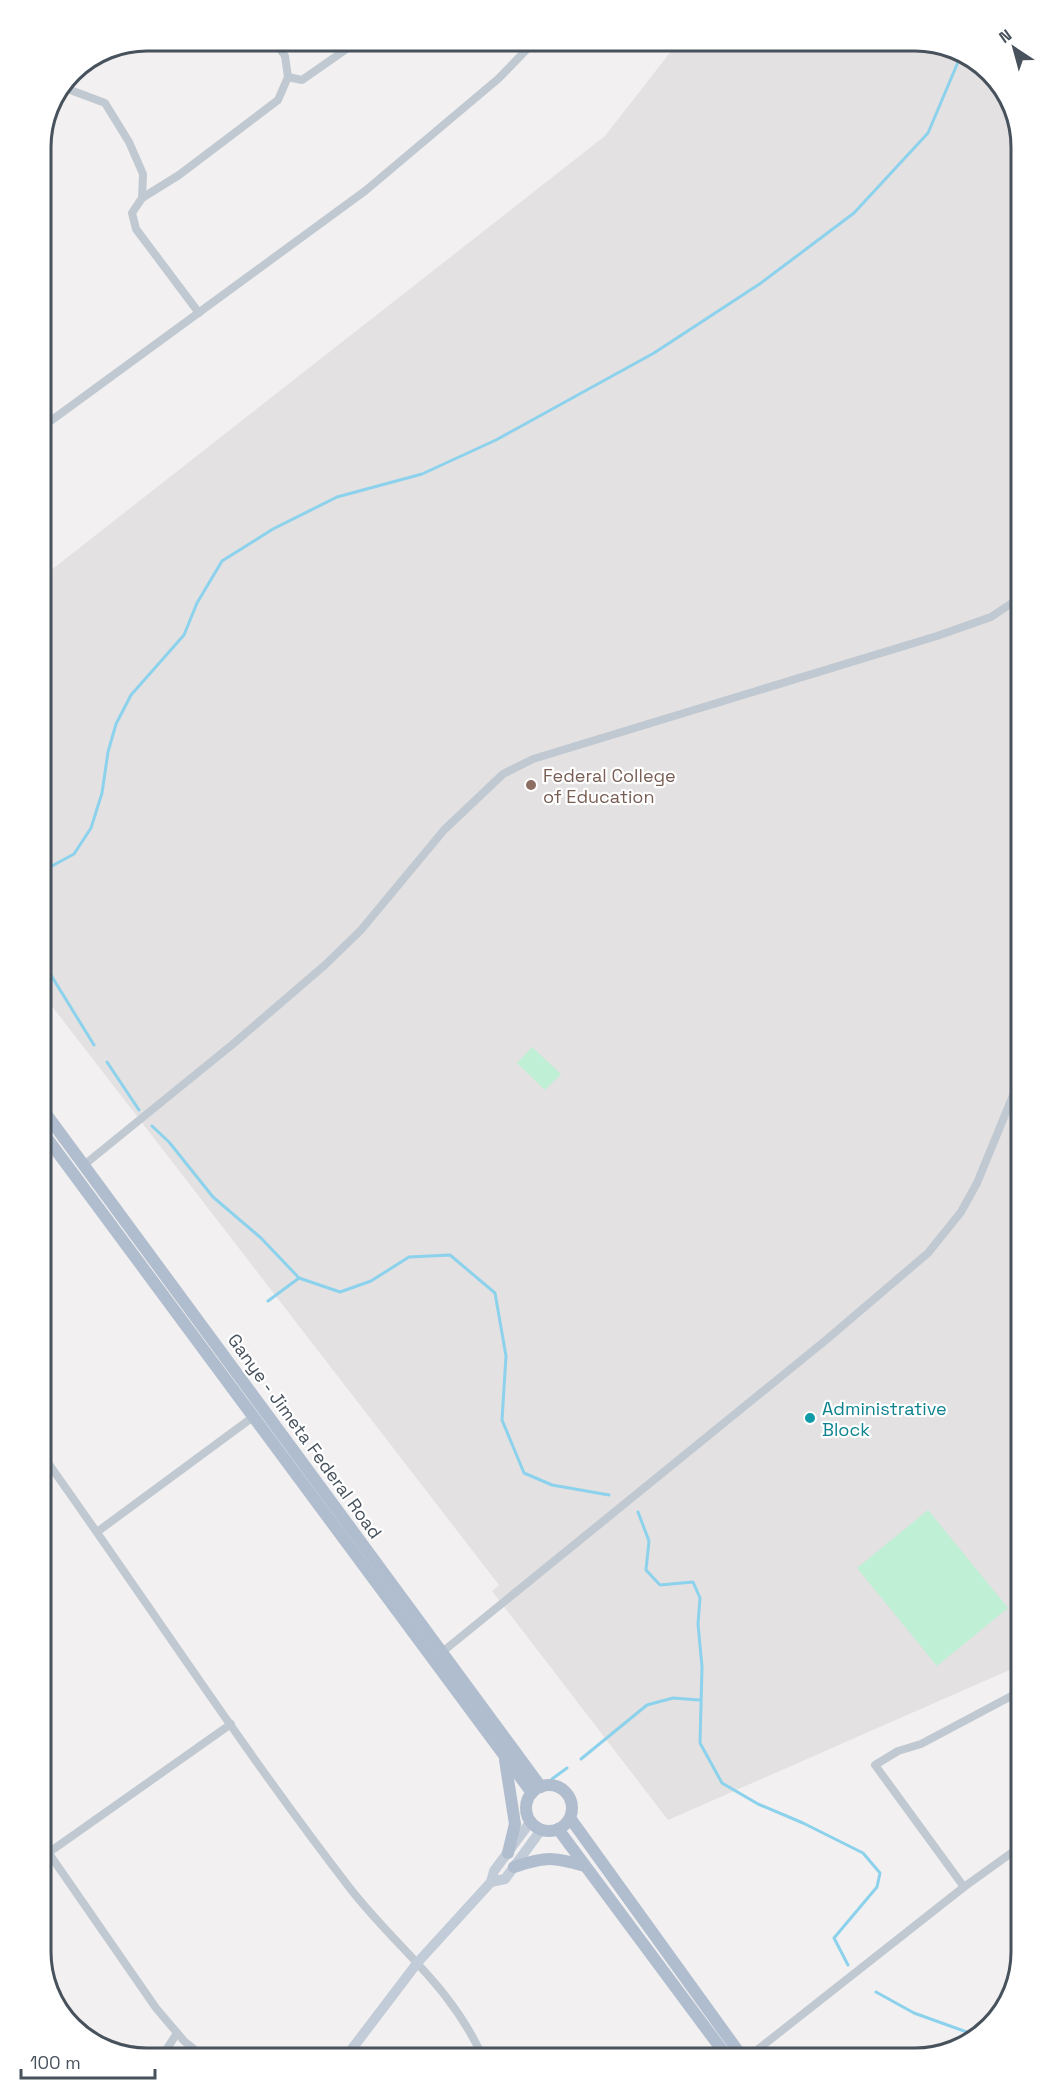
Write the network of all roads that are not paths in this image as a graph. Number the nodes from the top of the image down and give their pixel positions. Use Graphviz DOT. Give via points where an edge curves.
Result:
graph roads {
  1 [pos="282,51"];
  2 [pos="343,51"];
  3 [pos="525,51"];
  4 [pos="288,77"];
  5 [pos="70,90"];
  6 [pos="142,198"];
  7 [pos="199,313"];
  8 [pos="51,421"];
  9 [pos="1011,604"];
  10 [pos="1011,1102"];
  11 [pos="51,1120"];
  12 [pos="51,1144"];
  13 [pos="84,1165"];
  14 [pos="253,1417"];
  15 [pos="51,1468"];
  16 [pos="97,1532"];
  17 [pos="437,1656"];
  18 [pos="1011,1697"];
  19 [pos="231,1724"];
  20 [pos="504,1756"];
  21 [pos="537,1790"];
  22 [pos="570,1818"];
  23 [pos="531,1821"];
  24 [pos="558,1829"];
  25 [pos="541,1830"];
  26 [pos="51,1850"];
  27 [pos="508,1853"];
  28 [pos="1011,1854"];
  29 [pos="51,1856"];
  30 [pos="585,1866"];
  31 [pos="514,1867"];
  32 [pos="491,1882"];
  33 [pos="964,1887"];
  34 [pos="418,1962"];
  35 [pos="177,2033"];
  36 [pos="167,2048"];
  37 [pos="194,2048"];
  38 [pos="353,2048"];
  39 [pos="479,2048"];
  40 [pos="721,2048"];
  41 [pos="738,2048"];
  42 [pos="758,2048"];
  1 -- 4 [label="street"];
  2 -- 4 [label="street" via="302,80"];
  3 -- 7 [label="street" via="498,79 365,191"];
  4 -- 6 [label="street" via="278,100"];
  5 -- 6 [label="street" via="105,103 129,142 142,174"];
  6 -- 7 [label="street" via="132,213 136,229"];
  7 -- 8 [label="street"];
  9 -- 13 [label="street" via="991,616 937,636 533,759 503,774 444,830 361,930 325,964"];
  10 -- 17 [label="street" via="977,1183 961,1212 928,1253"];
  11 -- 13 [label="main road, Ganye - Jimeta Federal Road"];
  12 -- 14 [label="main road, Ganye - Jimeta Federal Road"];
  13 -- 17 [label="main road, Ganye - Jimeta Federal Road"];
  14 -- 16 [label="street"];
  14 -- 17 [label="main road, Ganye - Jimeta Federal Road"];
  15 -- 16 [label="street"];
  16 -- 19 [label="street"];
  17 -- 20 [label="main road, Ganye - Jimeta Federal Road"];
  17 -- 21 [label="main road, Ganye - Jimeta Federal Road"];
  18 -- 33 [label="street" via="875,1765"];
  19 -- 26 [label="street"];
  19 -- 34 [label="street" via="351,1889"];
  20 -- 21 [label="main road, Ganye - Jimeta Federal Road"];
  20 -- 27 [label="main road" via="515,1824"];
  21 -- 22 [label="main road" via="557,1786 567,1792 572,1802"];
  21 -- 23 [label="main road" via="526,1808"];
  22 -- 24 [label="main road"];
  22 -- 41 [label="main road"];
  23 -- 25 [label="main road"];
  23 -- 27 [label="main road"];
  24 -- 25 [label="main road"];
  24 -- 30 [label="main road"];
  25 -- 31 [label="main road"];
  27 -- 32 [label="main road"];
  28 -- 33 [label="street"];
  29 -- 35 [label="street"];
  30 -- 31 [label="main road" via="542,1858"];
  30 -- 40 [label="main road"];
  31 -- 32 [label="main road" via="505,1879"];
  32 -- 34 [label="main road"];
  33 -- 42 [label="street"];
  34 -- 38 [label="main road"];
  34 -- 39 [label="street" via="448,1996"];
  35 -- 36 [label="street"];
  35 -- 37 [label="street"];
}
